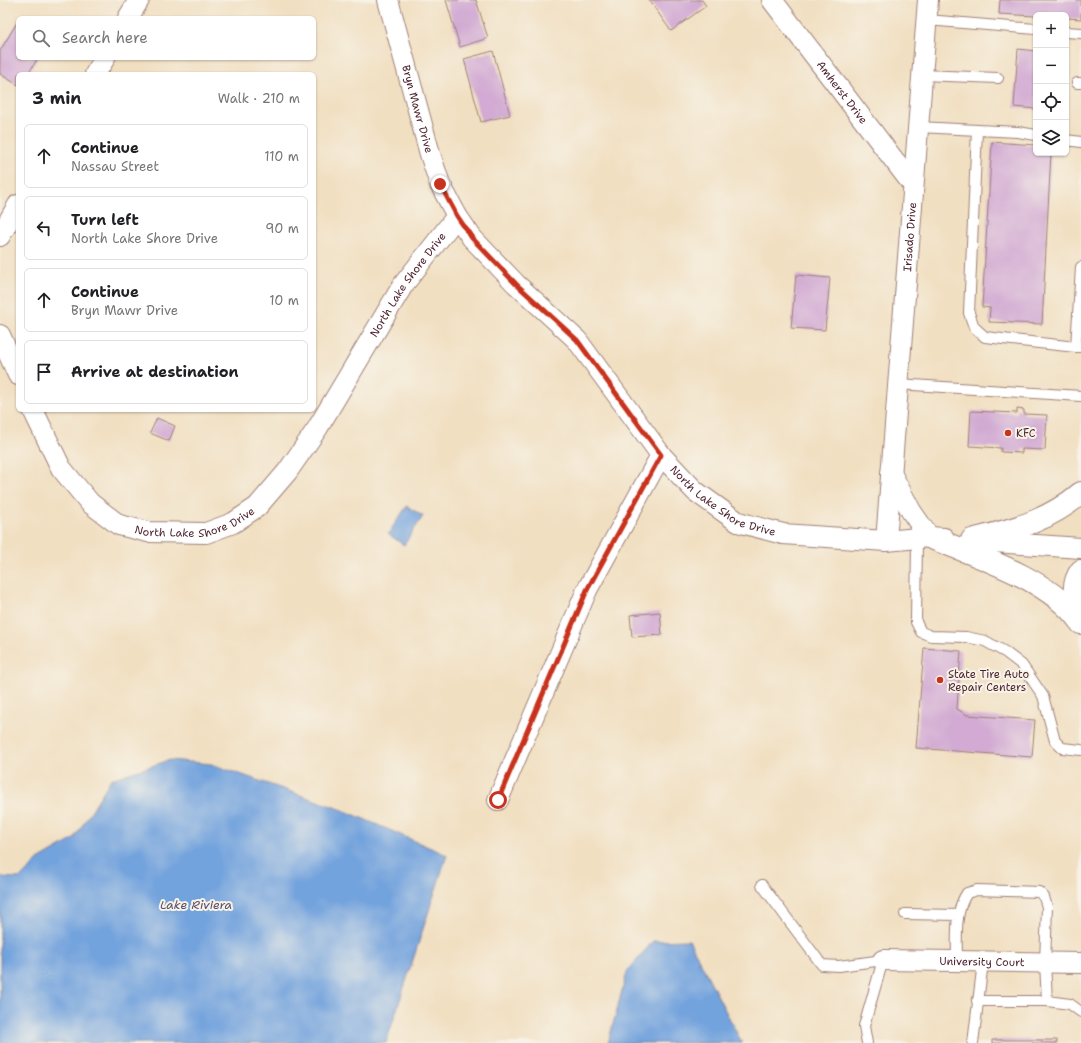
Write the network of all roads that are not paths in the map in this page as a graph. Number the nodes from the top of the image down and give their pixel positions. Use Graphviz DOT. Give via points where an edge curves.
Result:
graph roads {
  1 [pos="139,0"];
  2 [pos="388,0"];
  3 [pos="772,0"];
  4 [pos="928,0"];
  5 [pos="129,16"];
  6 [pos="926,20"];
  7 [pos="1033,29"];
  8 [pos="1069,32"];
  9 [pos="1081,33"];
  10 [pos="103,60"];
  11 [pos="96,72"];
  12 [pos="922,75"];
  13 [pos="998,78"];
  14 [pos="918,127"];
  15 [pos="977,130"];
  16 [pos="1033,134"];
  17 [pos="1069,140"];
  18 [pos="1081,142"];
  19 [pos="913,185"];
  20 [pos="16,208"];
  21 [pos="457,216"];
  22 [pos="0,236"];
  23 [pos="1081,267"];
  24 [pos="0,335"];
  25 [pos="1079,347"];
  26 [pos="16,371"];
  27 [pos="898,384"];
  28 [pos="1081,396"];
  29 [pos="34,412"];
  30 [pos="661,455"];
  31 [pos="891,473"];
  32 [pos="1081,493"];
  33 [pos="923,538"];
  34 [pos="972,540"];
  35 [pos="886,541"];
  36 [pos="1081,548"];
  37 [pos="1081,571"];
  38 [pos="1080,622"];
  39 [pos="1081,750"];
  40 [pos="498,800"];
  41 [pos="762,885"];
  42 [pos="905,914"];
  43 [pos="958,915"];
  44 [pos="883,960"];
  45 [pos="957,961"];
  46 [pos="983,962"];
  47 [pos="1045,963"];
  48 [pos="1081,963"];
  49 [pos="977,1001"];
  50 [pos="1047,1001"];
  51 [pos="1081,1012"];
  52 [pos="867,1043"];
  53 [pos="973,1043"];
  1 -- 5 [label="street"];
  2 -- 21 [label="street, Bryn Mawr Drive" via="430,154 440,184"];
  3 -- 19 [label="street, Amherst Drive"];
  4 -- 6 [label="street, Irisado Drive"];
  6 -- 7 [label="lane"];
  6 -- 12 [label="street, Irisado Drive"];
  8 -- 9 [label="lane"];
  10 -- 11 [label="street"];
  12 -- 13 [label="lane"];
  12 -- 14 [label="street, Irisado Drive"];
  14 -- 15 [label="lane"];
  14 -- 19 [label="street, Irisado Drive"];
  15 -- 16 [label="lane"];
  15 -- 25 [label="lane" via="969,313 974,327 985,337"];
  17 -- 18 [label="lane"];
  19 -- 27 [label="street, Irisado Drive"];
  20 -- 22 [label="street"];
  21 -- 29 [label="street, North Lake Shore Drive" via="403,285 317,430 287,472 257,507 233,523 206,533 148,532 119,525 90,503 61,468"];
  21 -- 30 [label="street, North Lake Shore Drive" via="472,238 516,284 577,340"];
  23 -- 25 [label="lane"];
  24 -- 26 [label="street"];
  27 -- 28 [label="lane"];
  27 -- 31 [label="street, Irisado Drive"];
  30 -- 35 [label="street, North Lake Shore Drive" via="695,491 738,522 783,534"];
  30 -- 40 [label="street" via="587,590"];
  31 -- 33 [label="street"];
  31 -- 35 [label="street, Irisado Drive"];
  32 -- 34 [label="main road" via="1065,506 1032,524"];
  33 -- 34 [label="street, North Lake Shore Drive"];
  33 -- 35 [label="street, North Lake Shore Drive"];
  33 -- 38 [label="main road" via="1011,570 1052,595"];
  33 -- 39 [label="lane" via="916,622 921,632 931,636 966,637 985,641 1005,652 1022,665 1043,696 1055,741 1062,748"];
  34 -- 36 [label="street, North Lake Shore Drive"];
  37 -- 38 [label="main road" via="1076,578 1075,596"];
  41 -- 44 [label="lane" via="822,965 839,966"];
  42 -- 43 [label="lane"];
  43 -- 45 [label="lane"];
  43 -- 47 [label="lane" via="961,901 967,893 977,890 1039,892 1048,907"];
  44 -- 45 [label="street, University Court"];
  44 -- 52 [label="lane" via="864,1026"];
  45 -- 46 [label="street, University Court"];
  46 -- 47 [label="street, University Court"];
  46 -- 49 [label="lane"];
  47 -- 48 [label="street, University Court"];
  47 -- 50 [label="lane"];
  49 -- 50 [label="lane"];
  49 -- 53 [label="lane"];
  50 -- 51 [label="lane" via="1070,1004"];
}
